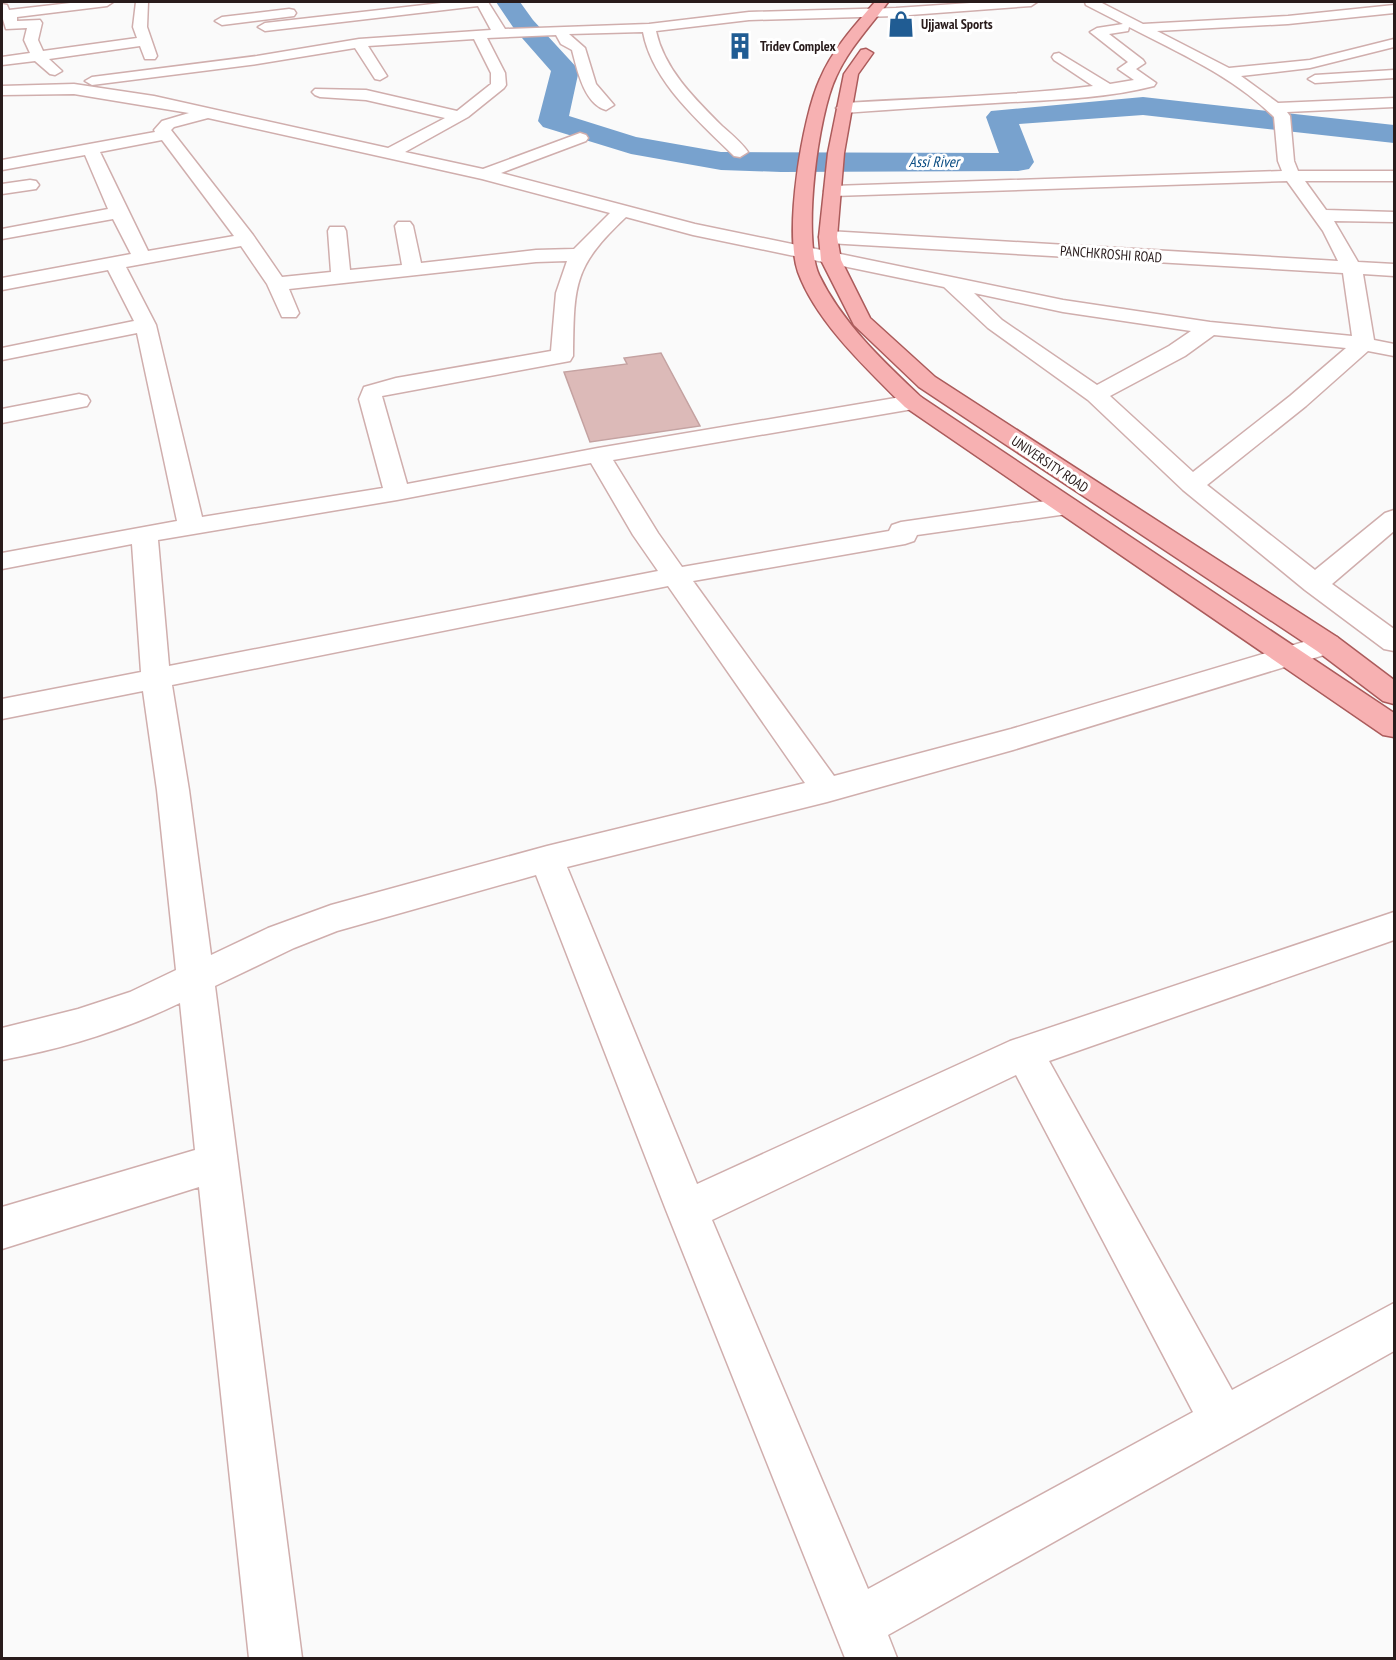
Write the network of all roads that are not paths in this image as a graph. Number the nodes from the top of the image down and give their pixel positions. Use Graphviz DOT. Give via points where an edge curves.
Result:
graph roads {
  1 [pos="107,2"];
  2 [pos="142,2"];
  3 [pos="1031,2"];
  4 [pos="1091,2"];
  5 [pos="343,3"];
  6 [pos="426,4"];
  7 [pos="281,7"];
  8 [pos="878,7"];
  9 [pos="899,7"];
  10 [pos="1395,9"];
  11 [pos="309,10"];
  12 [pos="603,13"];
  13 [pos="359,15"];
  14 [pos="6,18"];
  15 [pos="265,27"];
  16 [pos="649,28"];
  17 [pos="1131,28"];
  18 [pos="610,29"];
  19 [pos="553,30"];
  20 [pos="139,32"];
  21 [pos="500,33"];
  22 [pos="51,34"];
  23 [pos="230,34"];
  24 [pos="478,34"];
  25 [pos="32,35"];
  26 [pos="1395,43"];
  27 [pos="359,44"];
  28 [pos="244,47"];
  29 [pos="150,56"];
  30 [pos="39,57"];
  31 [pos="1059,57"];
  32 [pos="2,60"];
  33 [pos="257,60"];
  34 [pos="1283,68"];
  35 [pos="1227,73"];
  36 [pos="1395,74"];
  37 [pos="380,76"];
  38 [pos="1300,80"];
  39 [pos="74,88"];
  40 [pos="2,90"];
  41 [pos="1110,90"];
  42 [pos="320,92"];
  43 [pos="1395,102"];
  44 [pos="1366,103"];
  45 [pos="606,105"];
  46 [pos="1332,105"];
  47 [pos="844,108"];
  48 [pos="209,113"];
  49 [pos="458,116"];
  50 [pos="1280,116"];
  51 [pos="1389,118"];
  52 [pos="164,135"];
  53 [pos="580,138"];
  54 [pos="91,150"];
  55 [pos="740,152"];
  56 [pos="388,154"];
  57 [pos="2,165"];
  58 [pos="484,174"];
  59 [pos="1292,176"];
  60 [pos="1395,176"];
  61 [pos="30,185"];
  62 [pos="834,185"];
  63 [pos="2,189"];
  64 [pos="621,212"];
  65 [pos="119,213"];
  66 [pos="1321,215"];
  67 [pos="1395,218"];
  68 [pos="404,226"];
  69 [pos="336,231"];
  70 [pos="2,234"];
  71 [pos="246,239"];
  72 [pos="829,248"];
  73 [pos="802,252"];
  74 [pos="581,255"];
  75 [pos="142,257"];
  76 [pos="114,262"];
  77 [pos="1352,268"];
  78 [pos="413,269"];
  79 [pos="1395,270"];
  80 [pos="341,277"];
  81 [pos="949,282"];
  82 [pos="2,284"];
  83 [pos="277,284"];
  84 [pos="289,313"];
  85 [pos="146,325"];
  86 [pos="1210,328"];
  87 [pos="1364,344"];
  88 [pos="1395,350"];
  89 [pos="2,354"];
  90 [pos="1095,395"];
  91 [pos="79,400"];
  92 [pos="913,402"];
  93 [pos="2,416"];
  94 [pos="598,454"];
  95 [pos="1192,484"];
  96 [pos="396,494"];
  97 [pos="1067,506"];
  98 [pos="1395,518"];
  99 [pos="191,527"];
  100 [pos="145,534"];
  101 [pos="2,561"];
  102 [pos="675,576"];
  103 [pos="1315,584"];
  104 [pos="1395,642"];
  105 [pos="1327,645"];
  106 [pos="1289,655"];
  107 [pos="154,678"];
  108 [pos="1394,692"];
  109 [pos="2,709"];
  110 [pos="1395,727"];
  111 [pos="827,790"];
  112 [pos="547,859"];
  113 [pos="1395,926"];
  114 [pos="196,979"];
  115 [pos="2,1044"];
  116 [pos="1024,1053"];
  117 [pos="218,1162"];
  118 [pos="687,1210"];
  119 [pos="2,1228"];
  120 [pos="1395,1326"];
  121 [pos="1222,1421"];
  122 [pos="864,1641"];
  123 [pos="276,1659"];
  1 -- 14 [label="street"];
  2 -- 20 [label="street"];
  3 -- 9 [label="street"];
  4 -- 17 [label="street"];
  5 -- 13 [label="street"];
  6 -- 13 [label="street"];
  6 -- 21 [label="street" via="483,3"];
  7 -- 11 [label="street"];
  7 -- 23 [label="street" via="220,16"];
  8 -- 9 [label="street"];
  8 -- 16 [label="street"];
  8 -- 73 [label="main road" via="828,78 818,101"];
  9 -- 47 [label="main road" via="850,74"];
  10 -- 17 [label="street" via="1299,19"];
  12 -- 18 [label="street"];
  13 -- 15 [label="street"];
  14 -- 25 [label="street" via="35,23"];
  16 -- 18 [label="street"];
  16 -- 55 [label="street" via="654,49 688,101"];
  17 -- 35 [label="street"];
  17 -- 41 [label="street" via="1098,32 1138,63 1125,69 1149,83"];
  18 -- 19 [label="street"];
  19 -- 21 [label="street"];
  19 -- 45 [label="street" via="578,48 589,85"];
  20 -- 29 [label="street"];
  20 -- 30 [label="street"];
  21 -- 24 [label="street"];
  22 -- 25 [label="street"];
  24 -- 27 [label="street"];
  24 -- 49 [label="street" via="498,73 499,85 491,95"];
  25 -- 30 [label="street"];
  26 -- 34 [label="street"];
  27 -- 33 [label="street"];
  27 -- 37 [label="street"];
  28 -- 33 [label="street"];
  30 -- 32 [label="street"];
  30 -- 39 [label="street"];
  31 -- 41 [label="street"];
  33 -- 39 [label="street" via="103,79"];
  34 -- 35 [label="street"];
  34 -- 38 [label="street"];
  35 -- 50 [label="street"];
  36 -- 38 [label="street"];
  38 -- 46 [label="street"];
  39 -- 40 [label="street"];
  39 -- 48 [label="street"];
  41 -- 47 [label="street"];
  42 -- 49 [label="street" via="366,95"];
  43 -- 44 [label="street"];
  44 -- 46 [label="street"];
  44 -- 51 [label="street"];
  46 -- 50 [label="street"];
  47 -- 62 [label="main road"];
  48 -- 52 [label="street" via="164,127"];
  48 -- 56 [label="street"];
  49 -- 56 [label="street"];
  50 -- 59 [label="street"];
  52 -- 54 [label="street"];
  52 -- 71 [label="street"];
  53 -- 58 [label="street"];
  54 -- 57 [label="street"];
  54 -- 65 [label="street"];
  56 -- 58 [label="street"];
  58 -- 64 [label="street"];
  59 -- 60 [label="street"];
  59 -- 62 [label="street"];
  59 -- 66 [label="street"];
  61 -- 63 [label="street"];
  62 -- 72 [label="main road"];
  64 -- 73 [label="street"];
  64 -- 74 [label="street"];
  65 -- 70 [label="street"];
  65 -- 75 [label="street"];
  66 -- 67 [label="street"];
  66 -- 77 [label="street"];
  68 -- 78 [label="street"];
  69 -- 80 [label="street"];
  71 -- 75 [label="street"];
  71 -- 83 [label="street"];
  72 -- 73 [label="street"];
  72 -- 77 [label="street, PANCHKROSHI ROAD"];
  72 -- 81 [label="street"];
  72 -- 105 [label="main road, UNIVERSITY ROAD" via="861,321 927,382"];
  73 -- 92 [label="main road" via="807,271 829,309 874,364"];
  74 -- 78 [label="street"];
  74 -- 96 [label="street" via="571,271 566,292 562,356 372,392 370,399"];
  75 -- 76 [label="street"];
  76 -- 82 [label="street"];
  76 -- 85 [label="street"];
  77 -- 79 [label="street, PANCHKROSHI ROAD"];
  77 -- 87 [label="street"];
  78 -- 80 [label="street"];
  80 -- 83 [label="street"];
  81 -- 86 [label="street" via="1063,306"];
  81 -- 90 [label="street" via="995,324"];
  83 -- 84 [label="street"];
  85 -- 89 [label="street"];
  85 -- 99 [label="street"];
  86 -- 87 [label="street"];
  86 -- 90 [label="street" via="1177,351"];
  87 -- 88 [label="street"];
  87 -- 95 [label="street"];
  90 -- 95 [label="street"];
  91 -- 93 [label="street"];
  92 -- 94 [label="street"];
  92 -- 97 [label="main road"];
  94 -- 96 [label="street"];
  94 -- 102 [label="street"];
  95 -- 103 [label="street"];
  96 -- 99 [label="street"];
  97 -- 102 [label="street"];
  97 -- 106 [label="main road"];
  98 -- 103 [label="street"];
  99 -- 100 [label="street"];
  100 -- 101 [label="street"];
  100 -- 107 [label="street"];
  102 -- 107 [label="street"];
  102 -- 111 [label="street"];
  103 -- 104 [label="street"];
  105 -- 106 [label="street"];
  105 -- 108 [label="main road, UNIVERSITY ROAD"];
  106 -- 110 [label="main road"];
  106 -- 111 [label="street" via="1013,740"];
  107 -- 109 [label="street"];
  107 -- 114 [label="street" via="173,790"];
  111 -- 112 [label="street"];
  112 -- 114 [label="street" via="331,919"];
  112 -- 118 [label="street"];
  113 -- 116 [label="street"];
  114 -- 115 [label="street" via="141,1004"];
  114 -- 117 [label="street"];
  116 -- 118 [label="street"];
  116 -- 121 [label="street"];
  117 -- 119 [label="street"];
  117 -- 123 [label="street"];
  118 -- 122 [label="street"];
  120 -- 121 [label="street"];
  121 -- 122 [label="street"];
}
